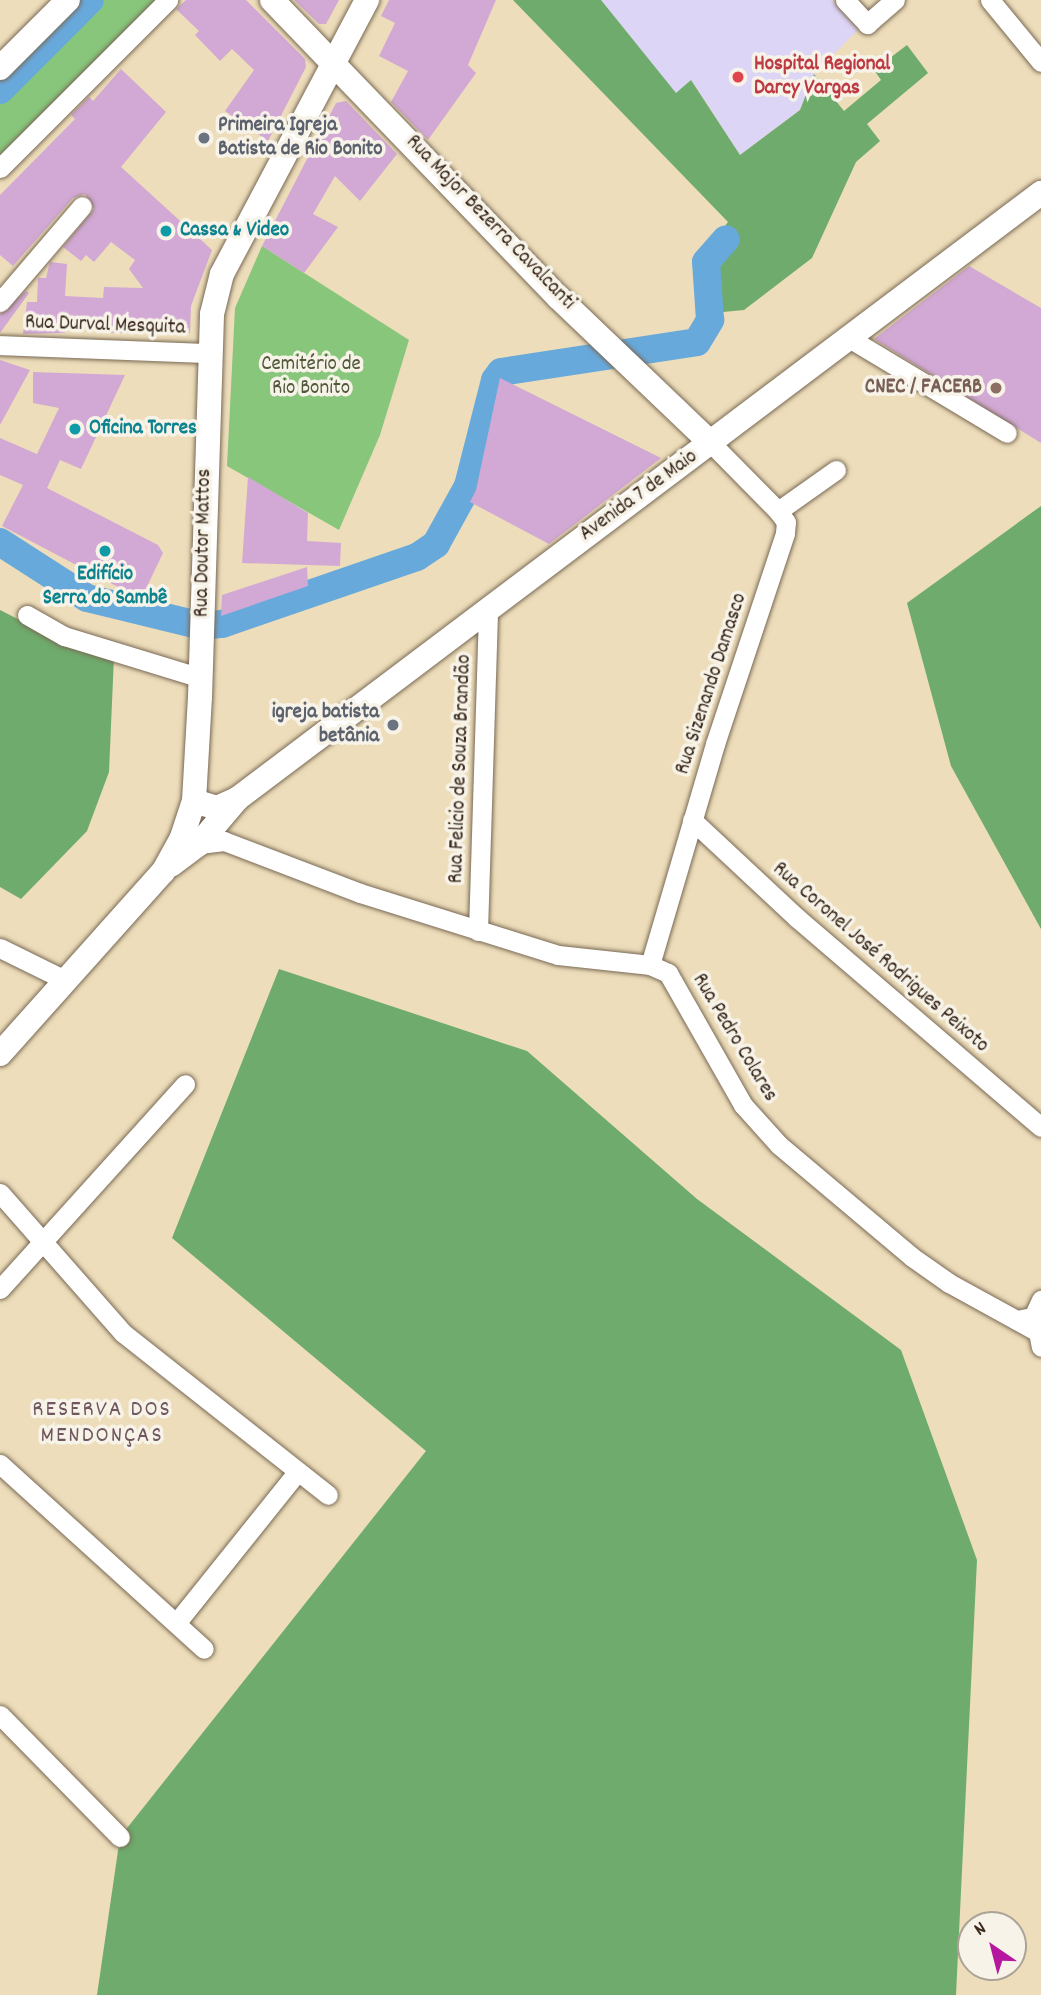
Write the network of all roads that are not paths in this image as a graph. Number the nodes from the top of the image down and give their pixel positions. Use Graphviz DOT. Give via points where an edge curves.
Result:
graph roads {
  1 [pos="68,0"];
  2 [pos="168,0"];
  3 [pos="272,0"];
  4 [pos="367,0"];
  5 [pos="845,0"];
  6 [pos="895,0"];
  7 [pos="990,0"];
  8 [pos="335,61"];
  9 [pos="1041,62"];
  10 [pos="0,68"];
  11 [pos="0,168"];
  12 [pos="1041,193"];
  13 [pos="82,206"];
  14 [pos="0,302"];
  15 [pos="849,338"];
  16 [pos="0,345"];
  17 [pos="209,353"];
  18 [pos="1007,433"];
  19 [pos="711,443"];
  20 [pos="836,470"];
  21 [pos="778,511"];
  22 [pos="488,607"];
  23 [pos="27,615"];
  24 [pos="201,677"];
  25 [pos="237,799"];
  26 [pos="194,801"];
  27 [pos="692,820"];
  28 [pos="198,844"];
  29 [pos="163,872"];
  30 [pos="478,931"];
  31 [pos="0,948"];
  32 [pos="650,965"];
  33 [pos="65,980"];
  34 [pos="0,1054"];
  35 [pos="185,1084"];
  36 [pos="1041,1126"];
  37 [pos="0,1193"];
  38 [pos="44,1242"];
  39 [pos="0,1289"];
  40 [pos="1040,1323"];
  41 [pos="0,1464"];
  42 [pos="298,1471"];
  43 [pos="328,1494"];
  44 [pos="177,1622"];
  45 [pos="204,1649"];
  46 [pos="0,1715"];
  47 [pos="120,1836"];
  1 -- 10 [label="main road"];
  2 -- 11 [label="street"];
  3 -- 8 [label="main road, Rua Major Bezerra Cavalcanti"];
  4 -- 8 [label="main road, Rua Doutor Mattos"];
  5 -- 6 [label="street" via="867,24"];
  7 -- 9 [label="street"];
  8 -- 17 [label="main road, Rua Doutor Mattos" via="222,274"];
  8 -- 19 [label="main road, Rua Major Bezerra Cavalcanti" via="617,355"];
  12 -- 15 [label="main road, Avenida 7 de Maio"];
  13 -- 14 [label="street"];
  15 -- 18 [label="street"];
  15 -- 19 [label="main road, Avenida 7 de Maio"];
  16 -- 17 [label="street, Rua Durval Mesquita"];
  17 -- 24 [label="main road, Rua Doutor Mattos"];
  19 -- 21 [label="street"];
  19 -- 22 [label="main road, Avenida 7 de Maio"];
  20 -- 21 [label="street"];
  21 -- 27 [label="street, Rua Sizenando Damasco" via="786,522 785,533"];
  22 -- 25 [label="main road, Avenida 7 de Maio"];
  22 -- 30 [label="street, Rua Felicio de Souza Brandão"];
  23 -- 24 [label="street" via="64,636"];
  24 -- 26 [label="main road, Rua Doutor Mattos"];
  25 -- 26 [label="main road, Avenida 7 de Maio" via="216,808"];
  25 -- 28 [label="main road, Avenida 7 de Maio"];
  26 -- 29 [label="main road, Rua Doutor Mattos" via="181,840"];
  27 -- 32 [label="street, Rua Sizenando Damasco"];
  27 -- 36 [label="street, Rua Coronel José Rodrigues Peixoto" via="797,918"];
  28 -- 29 [label="main road, Avenida 7 de Maio"];
  28 -- 30 [label="street" via="224,841 360,893"];
  29 -- 33 [label="main road, Rua Doutor Mattos"];
  30 -- 32 [label="street" via="558,955"];
  31 -- 33 [label="street"];
  32 -- 40 [label="street, Rua Pedro Colares" via="671,978 743,1105 779,1145 912,1257 1017,1320"];
  33 -- 34 [label="main road, Rua Doutor Mattos"];
  35 -- 38 [label="street"];
  37 -- 38 [label="street"];
  38 -- 39 [label="street"];
  38 -- 42 [label="street" via="123,1333"];
  41 -- 44 [label="street"];
  42 -- 43 [label="street"];
  42 -- 44 [label="street"];
  44 -- 45 [label="street"];
  46 -- 47 [label="street"];
}
